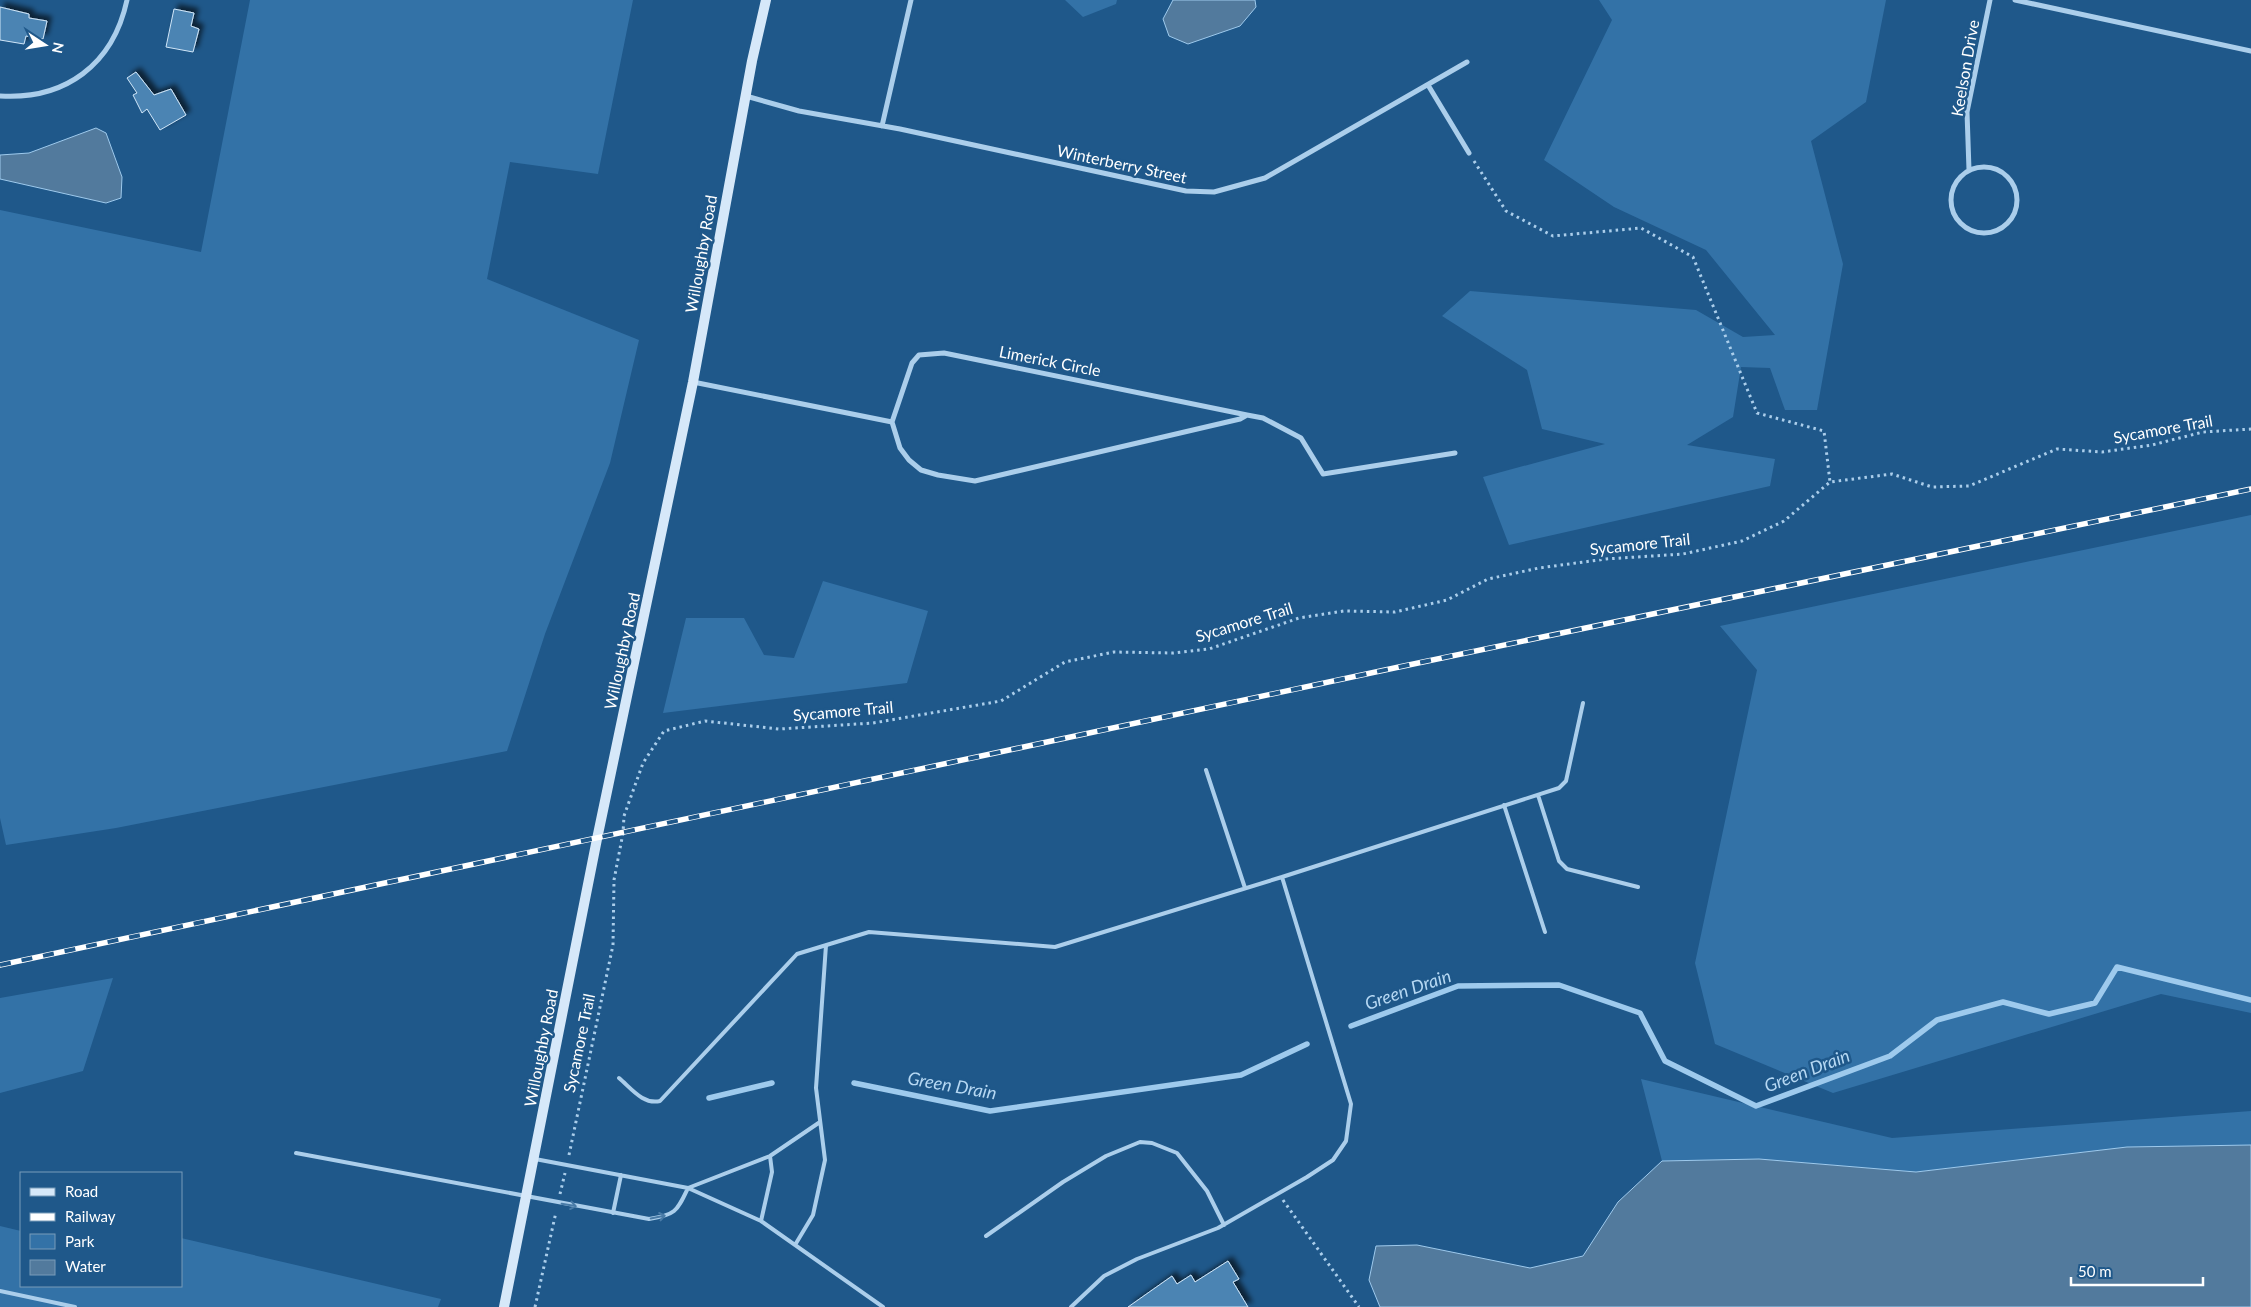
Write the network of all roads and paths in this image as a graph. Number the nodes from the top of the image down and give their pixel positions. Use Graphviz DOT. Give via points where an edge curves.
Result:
graph roads {
  1 [pos="127,0"];
  2 [pos="766,0"];
  3 [pos="911,0"];
  4 [pos="1990,0"];
  5 [pos="2015,0"];
  6 [pos="2251,51"];
  7 [pos="1467,62"];
  8 [pos="1428,85"];
  9 [pos="0,96"];
  10 [pos="746,96"];
  11 [pos="882,126"];
  12 [pos="1469,153"];
  13 [pos="1969,170"];
  14 [pos="693,382"];
  15 [pos="1247,415"];
  16 [pos="892,422"];
  17 [pos="2251,430"];
  18 [pos="1454,453"];
  19 [pos="1830,482"];
  20 [pos="1583,703"];
  21 [pos="1206,770"];
  22 [pos="1538,795"];
  23 [pos="1504,805"];
  24 [pos="1282,877"];
  25 [pos="1638,887"];
  26 [pos="1245,888"];
  27 [pos="1545,932"];
  28 [pos="826,945"];
  29 [pos="619,1078"];
  30 [pos="820,1122"];
  31 [pos="296,1152"];
  32 [pos="770,1156"];
  33 [pos="534,1159"];
  34 [pos="566,1166"];
  35 [pos="621,1175"];
  36 [pos="688,1188"];
  37 [pos="1278,1194"];
  38 [pos="526,1197"];
  39 [pos="558,1202"];
  40 [pos="613,1212"];
  41 [pos="761,1221"];
  42 [pos="1224,1225"];
  43 [pos="986,1236"];
  44 [pos="795,1245"];
  45 [pos="0,1291"];
  46 [pos="75,1307"];
  47 [pos="504,1307"];
  48 [pos="535,1307"];
  49 [pos="883,1307"];
  50 [pos="1071,1307"];
  51 [pos="1359,1307"];
  1 -- 9 [label="street" via="113,39 79,77 49,93"];
  2 -- 10 [label="street, Willoughby Road"];
  3 -- 11 [label="street"];
  4 -- 13 [label="street, Keelson Drive" via="1967,112"];
  5 -- 6 [label="street"];
  7 -- 8 [label="street, Winterberry Street"];
  8 -- 11 [label="street, Winterberry Street" via="1265,178 1214,192 1186,191"];
  8 -- 12 [label="street"];
  10 -- 11 [label="street, Winterberry Street" via="799,111"];
  10 -- 14 [label="street, Willoughby Road"];
  12 -- 19 [label="path" via="1506,211 1554,236 1641,228 1693,257 1757,413 1824,432"];
  13 -- 13 [label="street" via="1979,167 1996,169 2014,184 2018,195 2016,212 2001,230 1985,234 1964,228 1954,217 1950,201 1954,186"];
  14 -- 16 [label="street"];
  14 -- 33 [label="street, Willoughby Road"];
  15 -- 16 [label="street" via="975,482 921,470 905,456"];
  15 -- 16 [label="street, Limerick Circle" via="931,352 918,355 912,363"];
  15 -- 18 [label="street, Limerick Circle" via="1263,418 1301,438 1323,474"];
  17 -- 19 [label="path, Sycamore Trail" via="2203,432 2152,445 2102,452 2057,449 1969,486 1932,487 1892,474"];
  19 -- 34 [label="path, Sycamore Trail" via="1784,521 1742,541 1683,554 1539,568 1488,579 1447,600 1395,612 1344,611 1299,618 1209,650 1114,652 1065,662 1001,701 873,723 780,729 705,721 664,731 643,763 624,816 614,880 613,945"];
  20 -- 22 [label="lane" via="1566,781 1559,788"];
  21 -- 26 [label="lane"];
  22 -- 23 [label="lane"];
  22 -- 25 [label="lane" via="1559,861 1567,869"];
  23 -- 24 [label="lane"];
  23 -- 27 [label="lane"];
  24 -- 26 [label="lane"];
  24 -- 37 [label="lane" via="1351,1104 1346,1140 1333,1160"];
  26 -- 28 [label="lane" via="1055,947 869,932"];
  28 -- 29 [label="lane" via="797,954 660,1101 652,1103 644,1099"];
  28 -- 30 [label="lane" via="816,1088"];
  30 -- 32 [label="lane"];
  30 -- 44 [label="lane" via="826,1160 813,1215"];
  31 -- 38 [label="lane"];
  32 -- 36 [label="lane"];
  32 -- 41 [label="lane" via="772,1172"];
  33 -- 34 [label="lane"];
  33 -- 38 [label="street, Willoughby Road"];
  34 -- 35 [label="lane"];
  34 -- 39 [label="path, Sycamore Trail"];
  35 -- 36 [label="lane"];
  35 -- 40 [label="lane"];
  40 -- 36 [label="lane, one-way" via="649,1219 664,1217 677,1210"];
  36 -- 41 [label="lane"];
  37 -- 42 [label="lane"];
  37 -- 51 [label="path"];
  38 -- 39 [label="lane"];
  38 -- 47 [label="street, Willoughby Road"];
  39 -- 40 [label="lane, one-way"];
  39 -- 48 [label="path, Sycamore Trail"];
  41 -- 44 [label="lane"];
  42 -- 43 [label="lane" via="1207,1191 1177,1153 1152,1142 1140,1142 1106,1156 1063,1182"];
  42 -- 50 [label="lane" via="1137,1258 1104,1276"];
  44 -- 49 [label="lane"];
  45 -- 46 [label="lane"];
}
